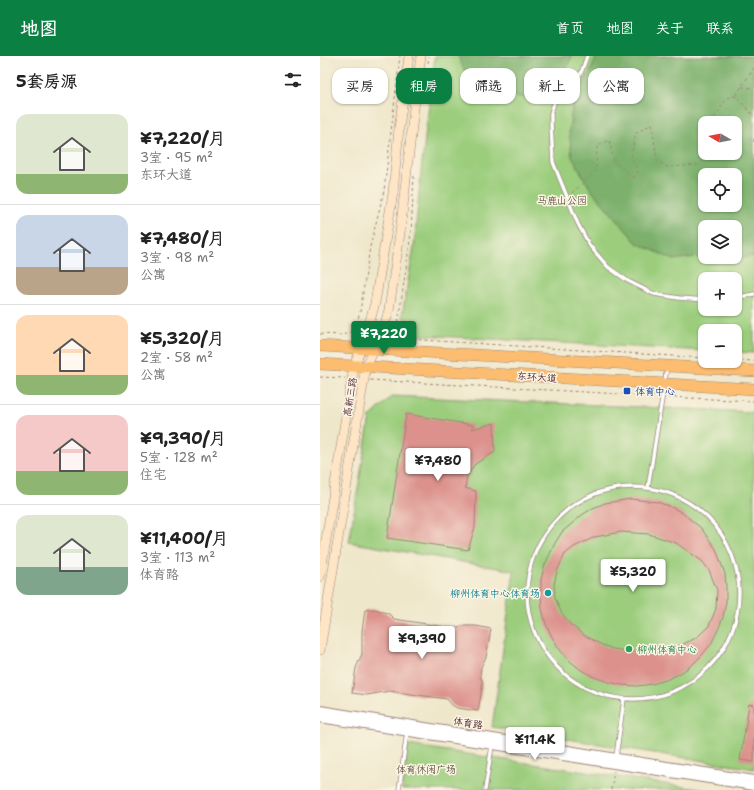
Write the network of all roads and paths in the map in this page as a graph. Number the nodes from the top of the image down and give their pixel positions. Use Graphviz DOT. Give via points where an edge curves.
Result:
graph roads {
  1 [pos="400,56"];
  2 [pos="409,56"];
  3 [pos="421,56"];
  4 [pos="429,56"];
  5 [pos="587,56"];
  6 [pos="428,64"];
  7 [pos="754,68"];
  8 [pos="742,86"];
  9 [pos="754,87"];
  10 [pos="736,96"];
  11 [pos="715,116"];
  12 [pos="754,116"];
  13 [pos="754,139"];
  14 [pos="754,142"];
  15 [pos="703,160"];
  16 [pos="415,172"];
  17 [pos="567,198"];
  18 [pos="754,294"];
  19 [pos="742,297"];
  20 [pos="698,299"];
  21 [pos="320,334"];
  22 [pos="320,346"];
  23 [pos="361,349"];
  24 [pos="375,349"];
  25 [pos="698,358"];
  26 [pos="742,360"];
  27 [pos="754,361"];
  28 [pos="320,364"];
  29 [pos="354,366"];
  30 [pos="366,366"];
  31 [pos="667,366"];
  32 [pos="754,371"];
  33 [pos="320,376"];
  34 [pos="352,379"];
  35 [pos="364,379"];
  36 [pos="665,385"];
  37 [pos="754,389"];
  38 [pos="663,397"];
  39 [pos="754,402"];
  40 [pos="648,488"];
  41 [pos="322,547"];
  42 [pos="320,577"];
  43 [pos="320,650"];
  44 [pos="624,699"];
  45 [pos="320,710"];
  46 [pos="320,718"];
  47 [pos="408,728"];
  48 [pos="492,745"];
  49 [pos="616,760"];
  50 [pos="754,780"];
  51 [pos="754,786"];
  52 [pos="399,790"];
  53 [pos="485,790"];
  54 [pos="611,790"];
  1 -- 21 [label="path" via="383,195 370,247 360,312 353,331 343,335"];
  2 -- 23 [label="main road, 高新三路" via="393,193 374,303"];
  3 -- 24 [label="main road, 高新三路" via="389,310"];
  4 -- 6 [label="path"];
  5 -- 17 [label="lane" via="581,73 555,100 551,113 550,138 553,162"];
  7 -- 8 [label="path"];
  8 -- 9 [label="path"];
  8 -- 10 [label="path"];
  10 -- 11 [label="path" via="727,98"];
  10 -- 12 [label="path"];
  13 -- 14 [label="path"];
  15 -- 17 [label="path" via="697,165 668,167 657,161 652,124 636,133 631,156 638,171 634,179 614,161 609,140 597,146 596,171"];
  16 -- 25 [label="path" via="411,234 398,324 399,333 407,340"];
  17 -- 20 [label="lane" via="590,246 608,267 654,294"];
  18 -- 19 [label="lane"];
  22 -- 23 [label="highway, 东环大道"];
  23 -- 24 [label="highway, 东环大道"];
  23 -- 29 [label="main road, 高新三路"];
  24 -- 30 [label="main road, 高新三路"];
  24 -- 31 [label="highway, 东环大道"];
  26 -- 27 [label="path"];
  28 -- 29 [label="highway, 东环大道"];
  29 -- 30 [label="highway, 东环大道"];
  29 -- 34 [label="main road, 高新三路"];
  30 -- 35 [label="main road, 高新三路"];
  30 -- 36 [label="highway, 东环大道"];
  31 -- 32 [label="highway, 东环大道"];
  31 -- 36 [label="lane"];
  33 -- 34 [label="path"];
  34 -- 41 [label="main road, 高新三路"];
  35 -- 38 [label="path"];
  35 -- 43 [label="main road, 高新三路"];
  36 -- 37 [label="highway, 东环大道"];
  36 -- 38 [label="lane"];
  38 -- 39 [label="path"];
  38 -- 40 [label="lane"];
  40 -- 44 [label="lane" via="672,494 694,506 713,523 727,544 736,567 738,605 728,641 714,662 695,679 674,691 649,698"];
  40 -- 44 [label="lane" via="622,487 597,493 574,505 554,522 540,544 529,581 531,620 541,644 556,665 576,682 599,694"];
  41 -- 42 [label="main road, 高新三路"];
  44 -- 49 [label="lane"];
  45 -- 47 [label="street, 体育路"];
  46 -- 47 [label="street, 体育路"];
  47 -- 48 [label="street, 体育路"];
  47 -- 49 [label="street, 体育路"];
  47 -- 52 [label="lane"];
  48 -- 49 [label="street, 体育路"];
  48 -- 53 [label="lane"];
  49 -- 50 [label="street, 体育路"];
  49 -- 51 [label="street, 体育路"];
  49 -- 54 [label="path"];
}
